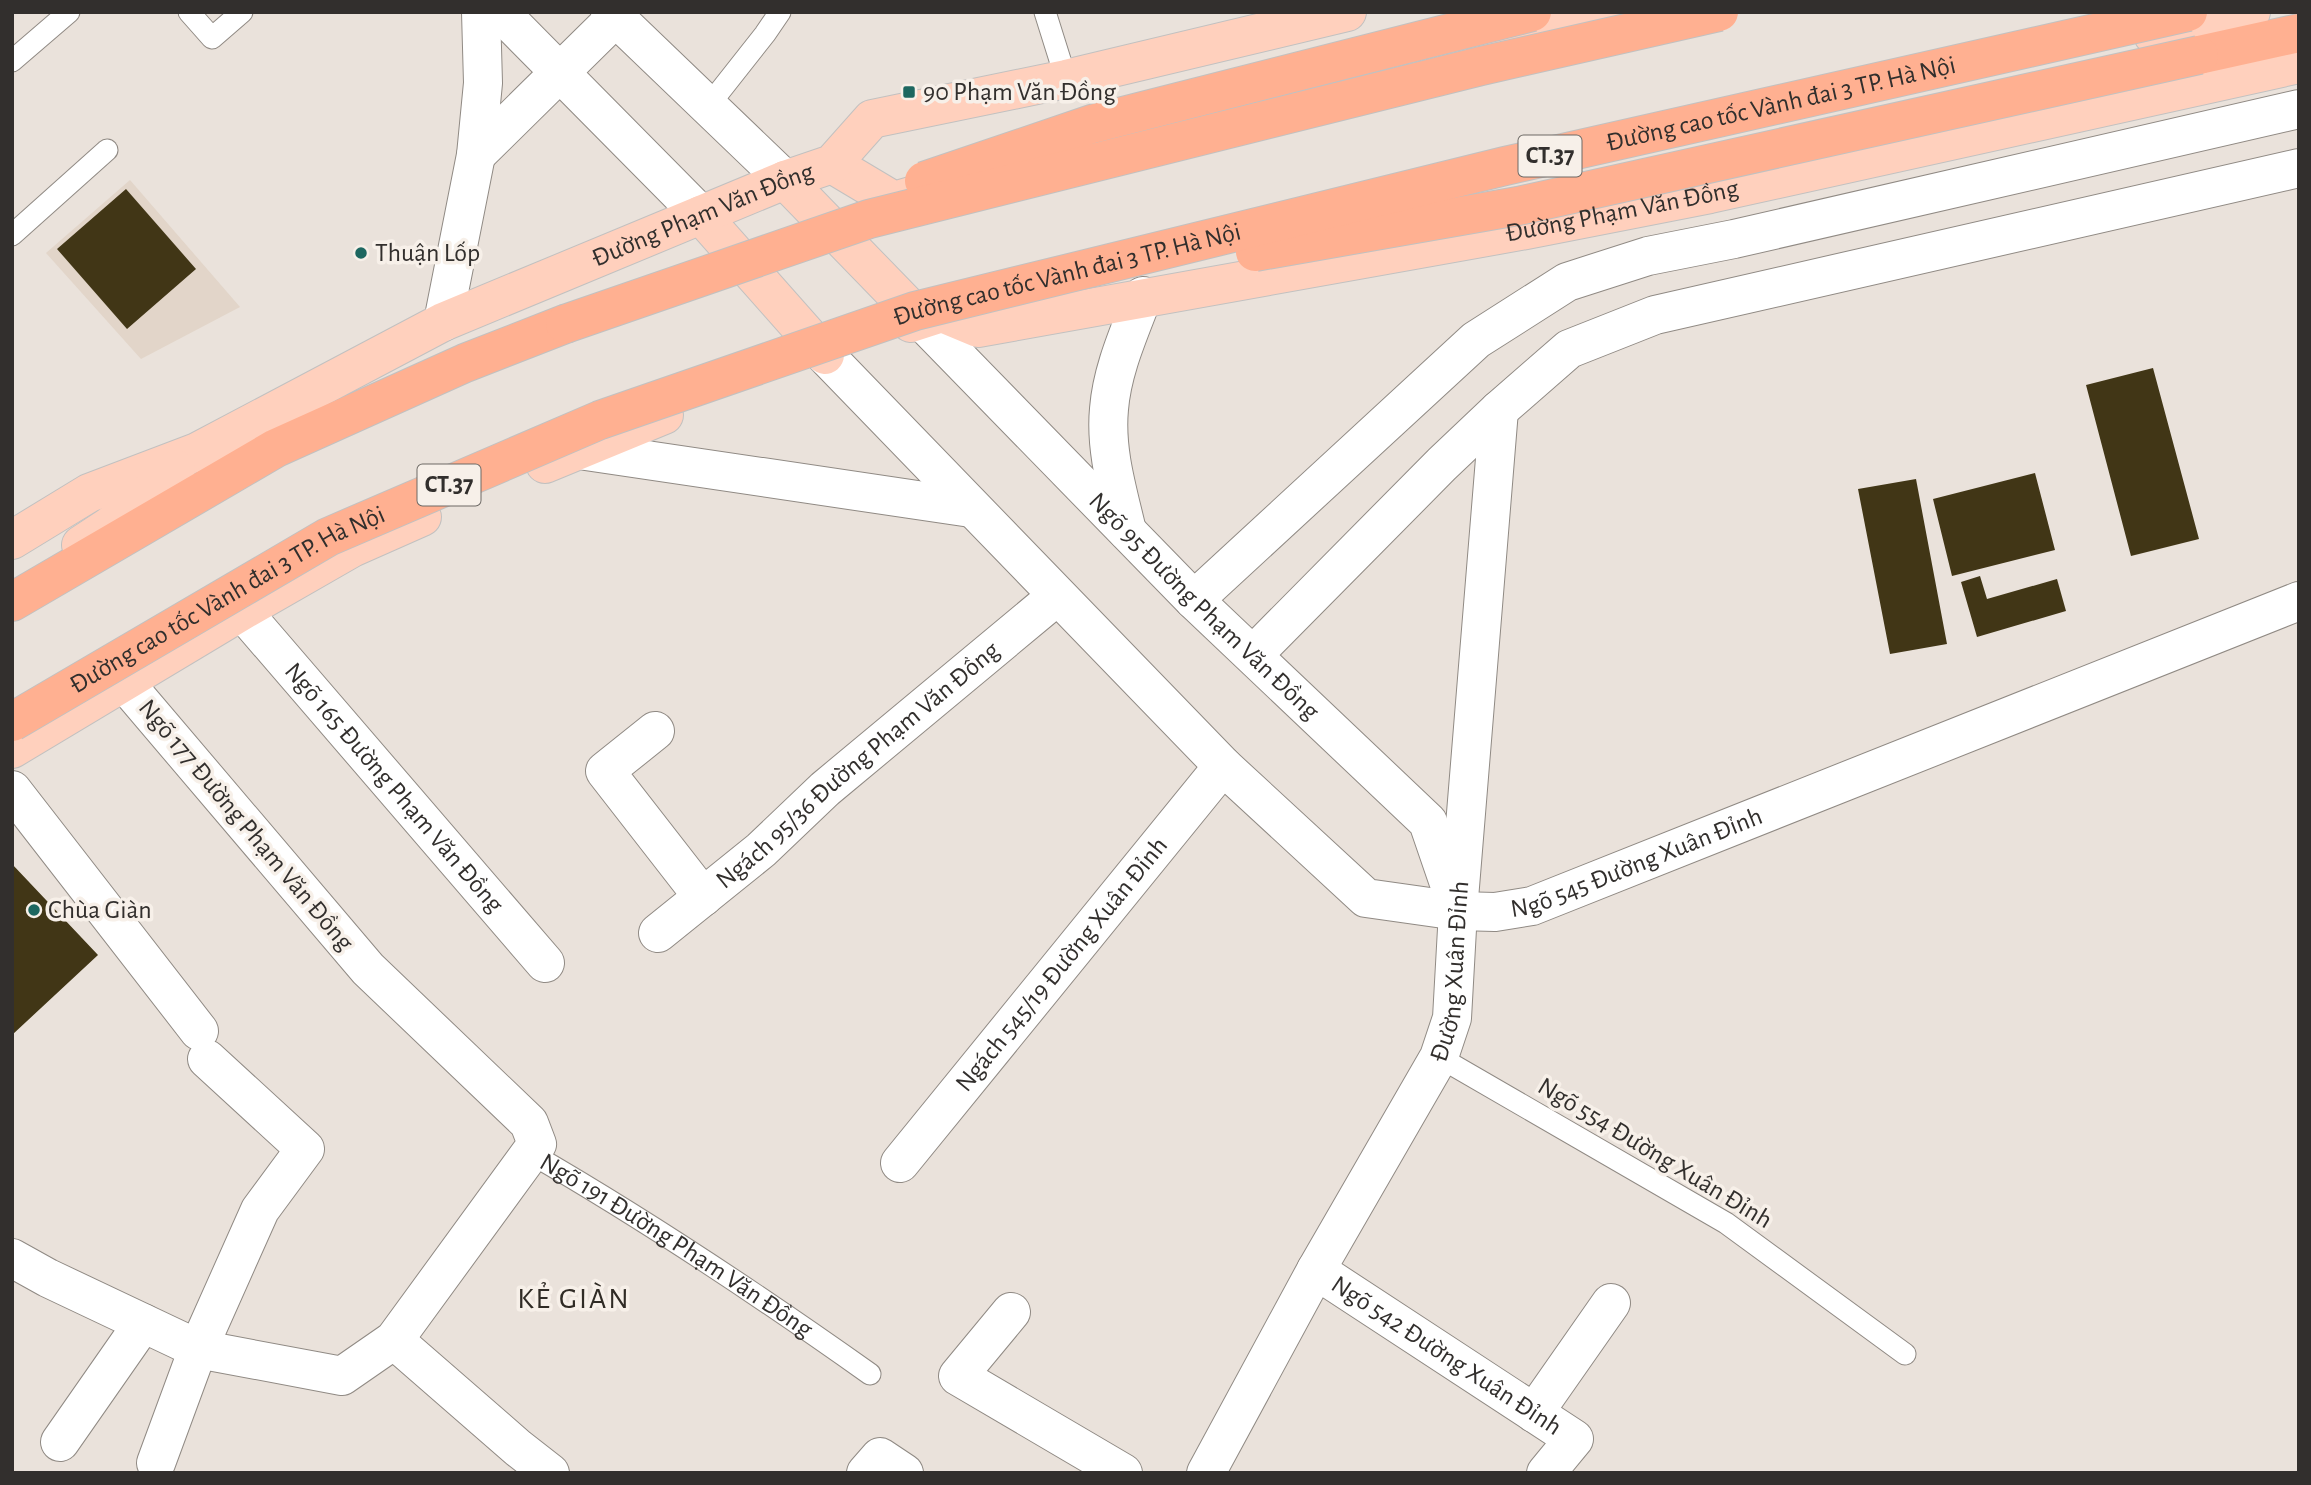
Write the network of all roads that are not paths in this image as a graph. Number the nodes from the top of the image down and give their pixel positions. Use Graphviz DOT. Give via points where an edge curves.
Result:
graph roads {
  1 [pos="69,12"];
  2 [pos="190,12"];
  3 [pos="242,12"];
  4 [pos="481,12"];
  5 [pos="500,12"];
  6 [pos="779,12"];
  7 [pos="1045,12"];
  8 [pos="1347,12"];
  9 [pos="1532,12"];
  10 [pos="1615,12"];
  11 [pos="1719,12"];
  12 [pos="2189,12"];
  13 [pos="2251,12"];
  14 [pos="613,15"];
  15 [pos="2299,33"];
  16 [pos="12,61"];
  17 [pos="2299,64"];
  18 [pos="560,72"];
  19 [pos="1066,79"];
  20 [pos="709,105"];
  21 [pos="2299,109"];
  22 [pos="107,150"];
  23 [pos="476,155"];
  24 [pos="832,164"];
  25 [pos="2299,168"];
  26 [pos="785,180"];
  27 [pos="701,215"];
  28 [pos="12,235"];
  29 [pos="1143,296"];
  30 [pos="925,315"];
  31 [pos="443,322"];
  32 [pos="565,324"];
  33 [pos="825,355"];
  34 [pos="1499,410"];
  35 [pos="579,450"];
  36 [pos="197,452"];
  37 [pos="971,508"];
  38 [pos="1127,531"];
  39 [pos="12,540"];
  40 [pos="12,587"];
  41 [pos="1057,596"];
  42 [pos="1194,600"];
  43 [pos="2299,601"];
  44 [pos="12,602"];
  45 [pos="242,611"];
  46 [pos="1252,655"];
  47 [pos="124,682"];
  48 [pos="12,722"];
  49 [pos="655,731"];
  50 [pos="12,749"];
  51 [pos="1223,766"];
  52 [pos="12,790"];
  53 [pos="703,897"];
  54 [pos="1458,911"];
  55 [pos="658,933"];
  56 [pos="545,962"];
  57 [pos="1439,1057"];
  58 [pos="530,1153"];
  59 [pos="900,1163"];
  60 [pos="12,1258"];
  61 [pos="1316,1270"];
  62 [pos="1611,1303"];
  63 [pos="1011,1312"];
  64 [pos="143,1323"];
  65 [pos="394,1340"];
  66 [pos="198,1349"];
  67 [pos="1905,1354"];
  68 [pos="870,1374"];
  69 [pos="1534,1413"];
  70 [pos="60,1442"];
  71 [pos="156,1463"];
  72 [pos="550,1473"];
  73 [pos="866,1473"];
  74 [pos="904,1473"];
  75 [pos="1123,1473"];
  76 [pos="1206,1473"];
  77 [pos="1546,1473"];
  1 -- 16 [label="lane"];
  2 -- 3 [label="lane" via="212,38"];
  4 -- 23 [label="street" via="483,83"];
  5 -- 18 [label="street"];
  6 -- 20 [label="lane"];
  7 -- 19 [label="lane"];
  8 -- 19 [label="main road, Đường Phạm Văn Đồng"];
  9 -- 32 [label="highway, bridge" via="1092,124 865,202"];
  10 -- 24 [label="main road" via="1096,141 894,201"];
  11 -- 32 [label="highway, bridge" via="1468,69 869,219"];
  12 -- 30 [label="highway, Đường cao tốc Vành đai 3 TP. Hà Nội / CT.37, bridge" via="1505,166"];
  13 -- 30 [label="main road, Đường Phạm Văn Đồng" via="1710,135 960,286"];
  14 -- 18 [label="street"];
  14 -- 20 [label="street"];
  15 -- 30 [label="highway, bridge" via="1518,206"];
  17 -- 29 [label="main road, Đường Phạm Văn Đồng" via="1710,194"];
  18 -- 23 [label="street"];
  18 -- 27 [label="street"];
  19 -- 24 [label="main road, Đường Phạm Văn Đồng" via="872,119"];
  20 -- 26 [label="street"];
  21 -- 42 [label="street, Đường Phạm Văn Đồng" via="1648,256 1567,282 1476,340"];
  22 -- 28 [label="lane"];
  23 -- 31 [label="street"];
  24 -- 26 [label="main road, Đường Phạm Văn Đồng"];
  25 -- 34 [label="street" via="1655,315 1569,349"];
  26 -- 27 [label="main road, Đường Phạm Văn Đồng"];
  26 -- 30 [label="main road"];
  27 -- 31 [label="main road, Đường Phạm Văn Đồng"];
  27 -- 33 [label="main road"];
  29 -- 30 [label="main road, Đường Phạm Văn Đồng" via="978,328"];
  29 -- 38 [label="street" via="1118,360 1109,410 1111,458"];
  30 -- 33 [label="main road"];
  30 -- 38 [label="street, Ngõ 95 Đường Phạm Văn Đồng"];
  30 -- 48 [label="highway, Đường cao tốc Vành đai 3 TP. Hà Nội / CT.37, bridge" via="600,420 328,537"];
  31 -- 36 [label="main road, Đường Phạm Văn Đồng"];
  32 -- 44 [label="highway" via="276,447"];
  33 -- 35 [label="main road"];
  33 -- 37 [label="street"];
  34 -- 46 [label="street"];
  34 -- 54 [label="street, Đường Xuân Đỉnh"];
  35 -- 37 [label="street"];
  35 -- 45 [label="main road" via="352,548"];
  36 -- 39 [label="main road, Đường Phạm Văn Đồng" via="89,492"];
  36 -- 40 [label="main road, Đường Phạm Văn Đồng" via="110,526"];
  37 -- 41 [label="street"];
  38 -- 42 [label="street, Ngõ 95 Đường Phạm Văn Đồng"];
  41 -- 51 [label="street, Ngõ 545 Đường Xuân Đỉnh"];
  41 -- 53 [label="street, Ngách 95/36 Đường Phạm Văn Đồng"];
  42 -- 46 [label="street, Ngõ 95 Đường Phạm Văn Đồng"];
  43 -- 54 [label="street, Ngõ 545 Đường Xuân Đỉnh" via="1532,906"];
  45 -- 47 [label="main road"];
  45 -- 56 [label="street, Ngõ 165 Đường Phạm Văn Đồng"];
  46 -- 54 [label="street, Ngõ 95 Đường Phạm Văn Đồng" via="1428,822"];
  47 -- 50 [label="main road"];
  47 -- 58 [label="street, Ngõ 177 Đường Phạm Văn Đồng" via="368,969 529,1123 537,1144"];
  49 -- 53 [label="street" via="605,771"];
  51 -- 54 [label="street, Ngõ 545 Đường Xuân Đỉnh" via="1366,898"];
  51 -- 59 [label="street, Ngách 545/19 Đường Xuân Đỉnh"];
  52 -- 66 [label="street" via="203,1045 305,1149 260,1210"];
  53 -- 55 [label="street, Ngách 95/36 Đường Phạm Văn Đồng"];
  54 -- 57 [label="street, Đường Xuân Đỉnh" via="1452,1018"];
  57 -- 61 [label="street, Đường Xuân Đỉnh"];
  57 -- 67 [label="lane, Ngõ 554 Đường Xuân Đỉnh" via="1726,1223"];
  58 -- 65 [label="street, Ngõ 191 Đường Phạm Văn Đồng"];
  58 -- 68 [label="lane, Ngõ 191 Đường Phạm Văn Đồng" via="734,1279"];
  60 -- 64 [label="street, Ngõ 191 Đường Phạm Văn Đồng"];
  61 -- 69 [label="street, Ngõ 542 Đường Xuân Đỉnh"];
  61 -- 76 [label="street, Đường Xuân Đỉnh"];
  62 -- 69 [label="street"];
  63 -- 75 [label="street" via="958,1376"];
  64 -- 66 [label="street, Ngõ 191 Đường Phạm Văn Đồng"];
  64 -- 70 [label="street"];
  65 -- 66 [label="street, Ngõ 191 Đường Phạm Văn Đồng" via="342,1377"];
  65 -- 72 [label="street"];
  66 -- 71 [label="street"];
  69 -- 77 [label="street, Ngõ 542 Đường Xuân Đỉnh" via="1574,1439"];
  73 -- 74 [label="street" via="880,1457"];
}
